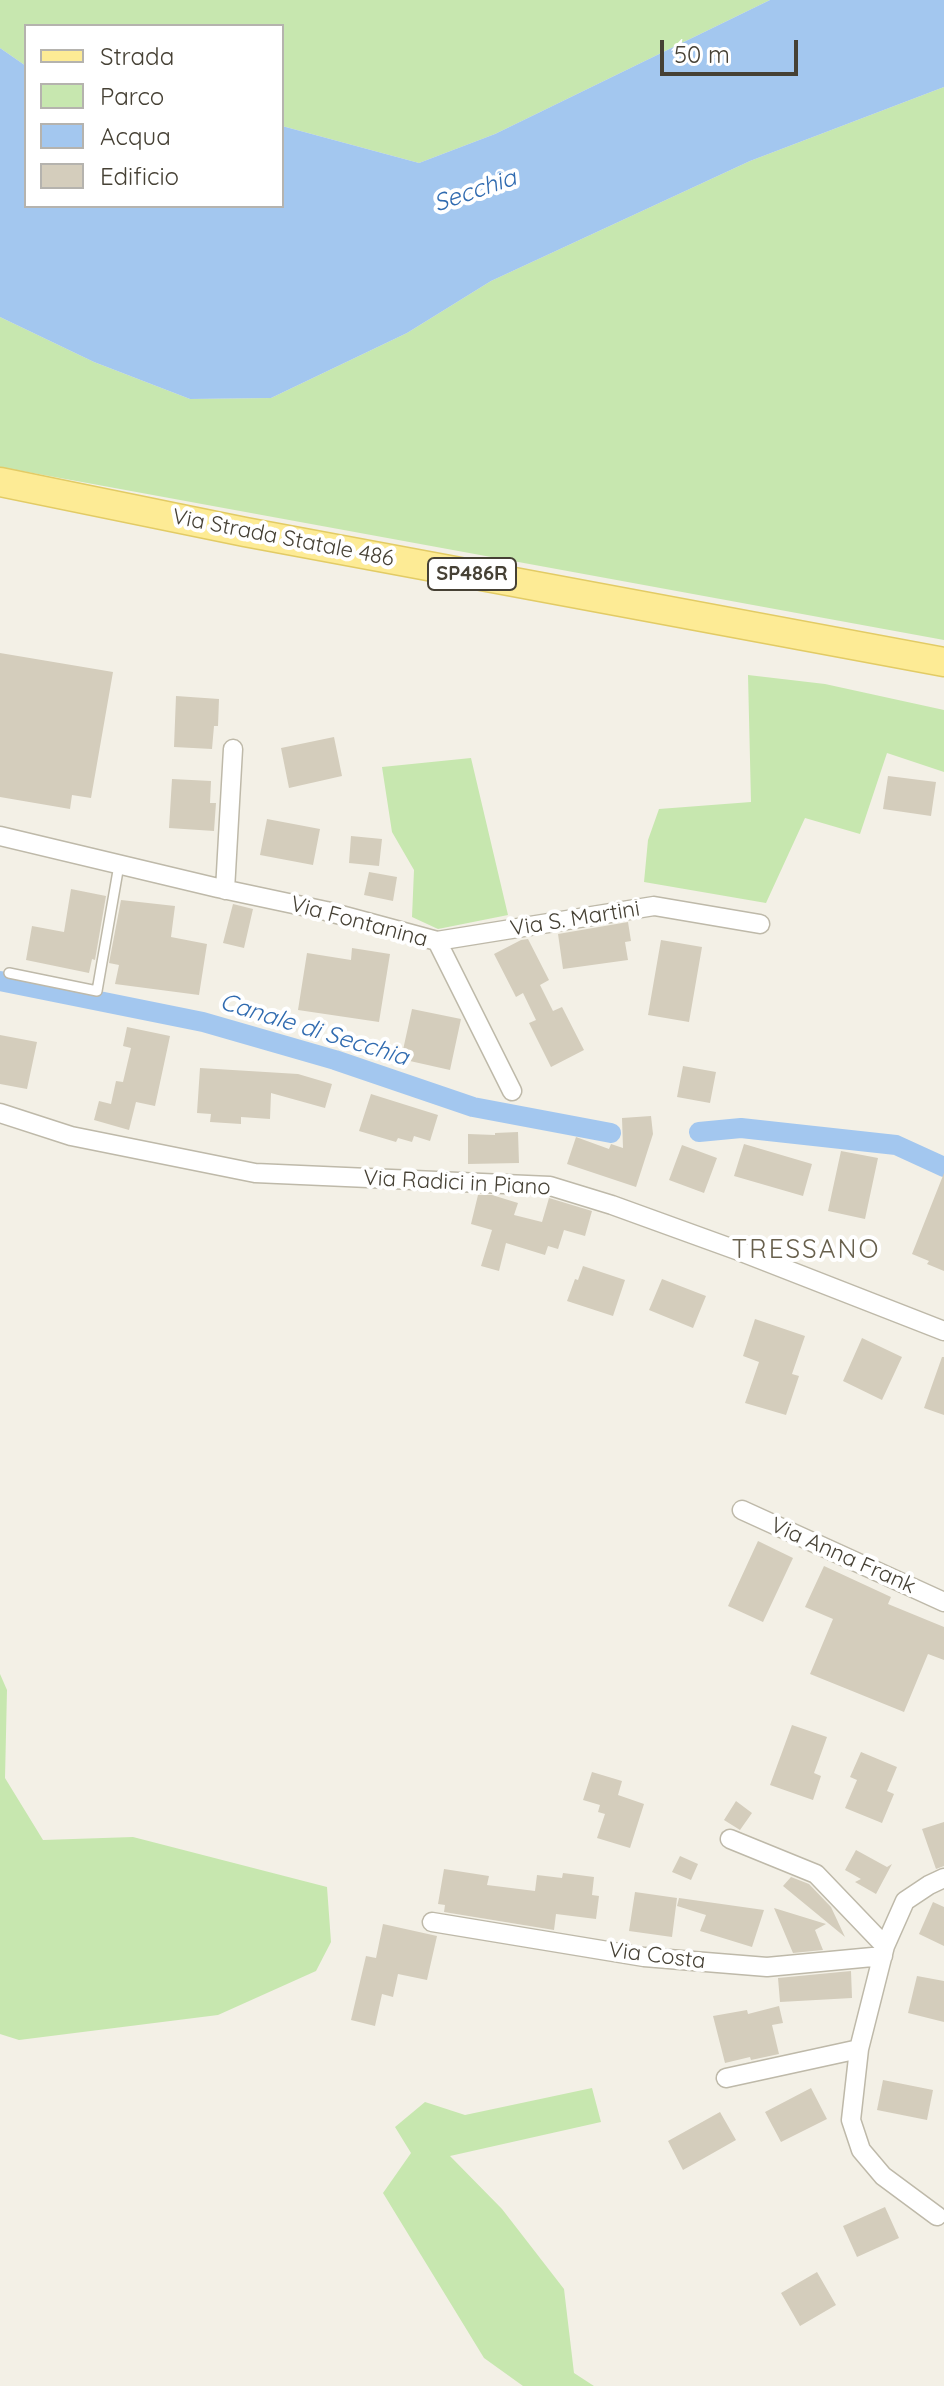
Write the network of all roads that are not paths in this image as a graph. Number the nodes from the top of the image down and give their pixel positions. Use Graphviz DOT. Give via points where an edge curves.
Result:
graph roads {
  1 [pos="0,482"];
  2 [pos="944,662"];
  3 [pos="233,749"];
  4 [pos="0,836"];
  5 [pos="119,865"];
  6 [pos="225,890"];
  7 [pos="760,924"];
  8 [pos="437,941"];
  9 [pos="9,973"];
  10 [pos="512,1091"];
  11 [pos="0,1113"];
  12 [pos="944,1331"];
  13 [pos="742,1510"];
  14 [pos="944,1602"];
  15 [pos="730,1839"];
  16 [pos="942,1879"];
  17 [pos="432,1922"];
  18 [pos="884,1951"];
  19 [pos="859,2049"];
  20 [pos="726,2078"];
  21 [pos="937,2216"];
  1 -- 2 [label="main road, Via Strada Statale 486 / SP486R"];
  3 -- 6 [label="street"];
  4 -- 5 [label="street, Via Fontanina"];
  5 -- 6 [label="street, Via Fontanina"];
  5 -- 9 [label="lane" via="97,991"];
  6 -- 8 [label="street, Via Fontanina"];
  7 -- 8 [label="street, Via S. Martini" via="654,906"];
  8 -- 10 [label="street, Via Fontanina"];
  11 -- 12 [label="street, Via Radici in Piano" via="71,1136 255,1173 550,1186 739,1251"];
  13 -- 14 [label="street, Via Anna Frank"];
  15 -- 18 [label="street" via="816,1874"];
  16 -- 18 [label="street" via="905,1901"];
  17 -- 18 [label="street, Via Costa" via="644,1957 767,1967"];
  18 -- 19 [label="street"];
  19 -- 20 [label="street"];
  19 -- 21 [label="street" via="851,2120 861,2150 883,2176"];
}
